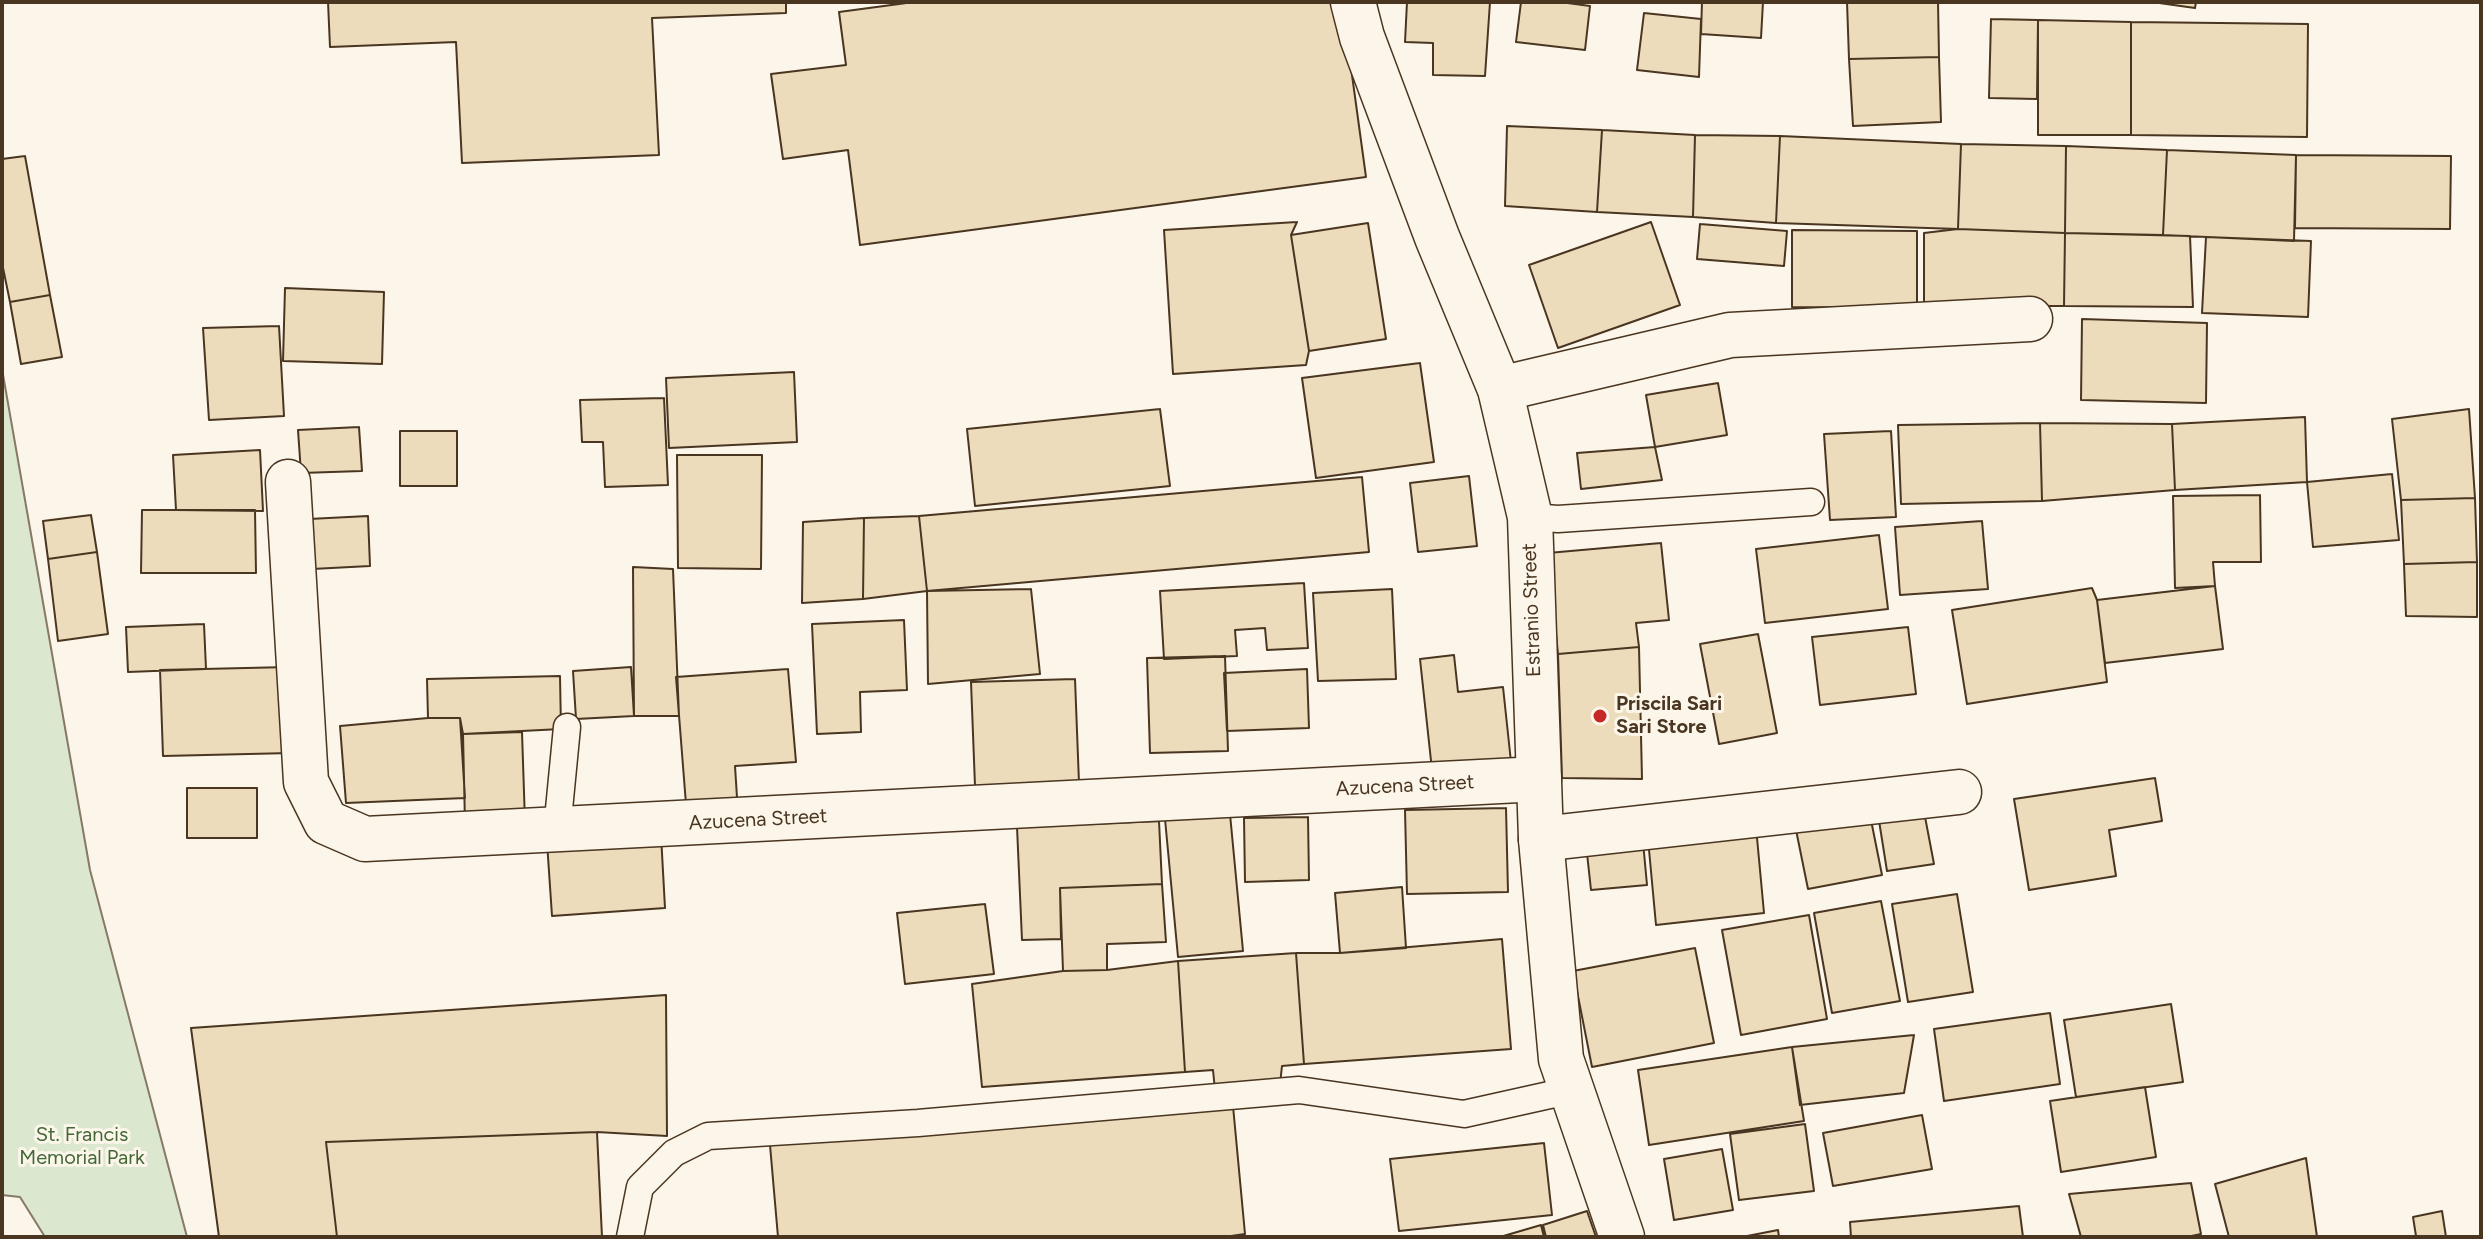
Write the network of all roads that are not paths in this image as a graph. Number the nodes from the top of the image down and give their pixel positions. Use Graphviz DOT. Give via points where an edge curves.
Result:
graph roads {
  1 [pos="1353,2"];
  2 [pos="2030,319"];
  3 [pos="1500,389"];
  4 [pos="288,482"];
  5 [pos="1811,502"];
  6 [pos="1530,517"];
  7 [pos="567,727"];
  8 [pos="1539,779"];
  9 [pos="1959,792"];
  10 [pos="557,830"];
  11 [pos="1541,839"];
  12 [pos="1572,1090"];
  13 [pos="630,1237"];
  14 [pos="1622,1237"];
  1 -- 3 [label="street, Estranio Street" via="1437,237"];
  2 -- 3 [label="street" via="1730,335"];
  3 -- 6 [label="street, Estranio Street"];
  4 -- 10 [label="street, Azucena Street" via="306,782 326,822 365,839"];
  5 -- 6 [label="lane"];
  6 -- 8 [label="street, Estranio Street"];
  7 -- 10 [label="lane"];
  8 -- 10 [label="street, Azucena Street"];
  8 -- 11 [label="street, Estranio Street"];
  9 -- 11 [label="street"];
  11 -- 12 [label="street, Estranio Street" via="1561,1059"];
  12 -- 13 [label="lane" via="1464,1114 1299,1090 708,1136 674,1153 640,1187"];
  12 -- 14 [label="street, Estranio Street"];
}
